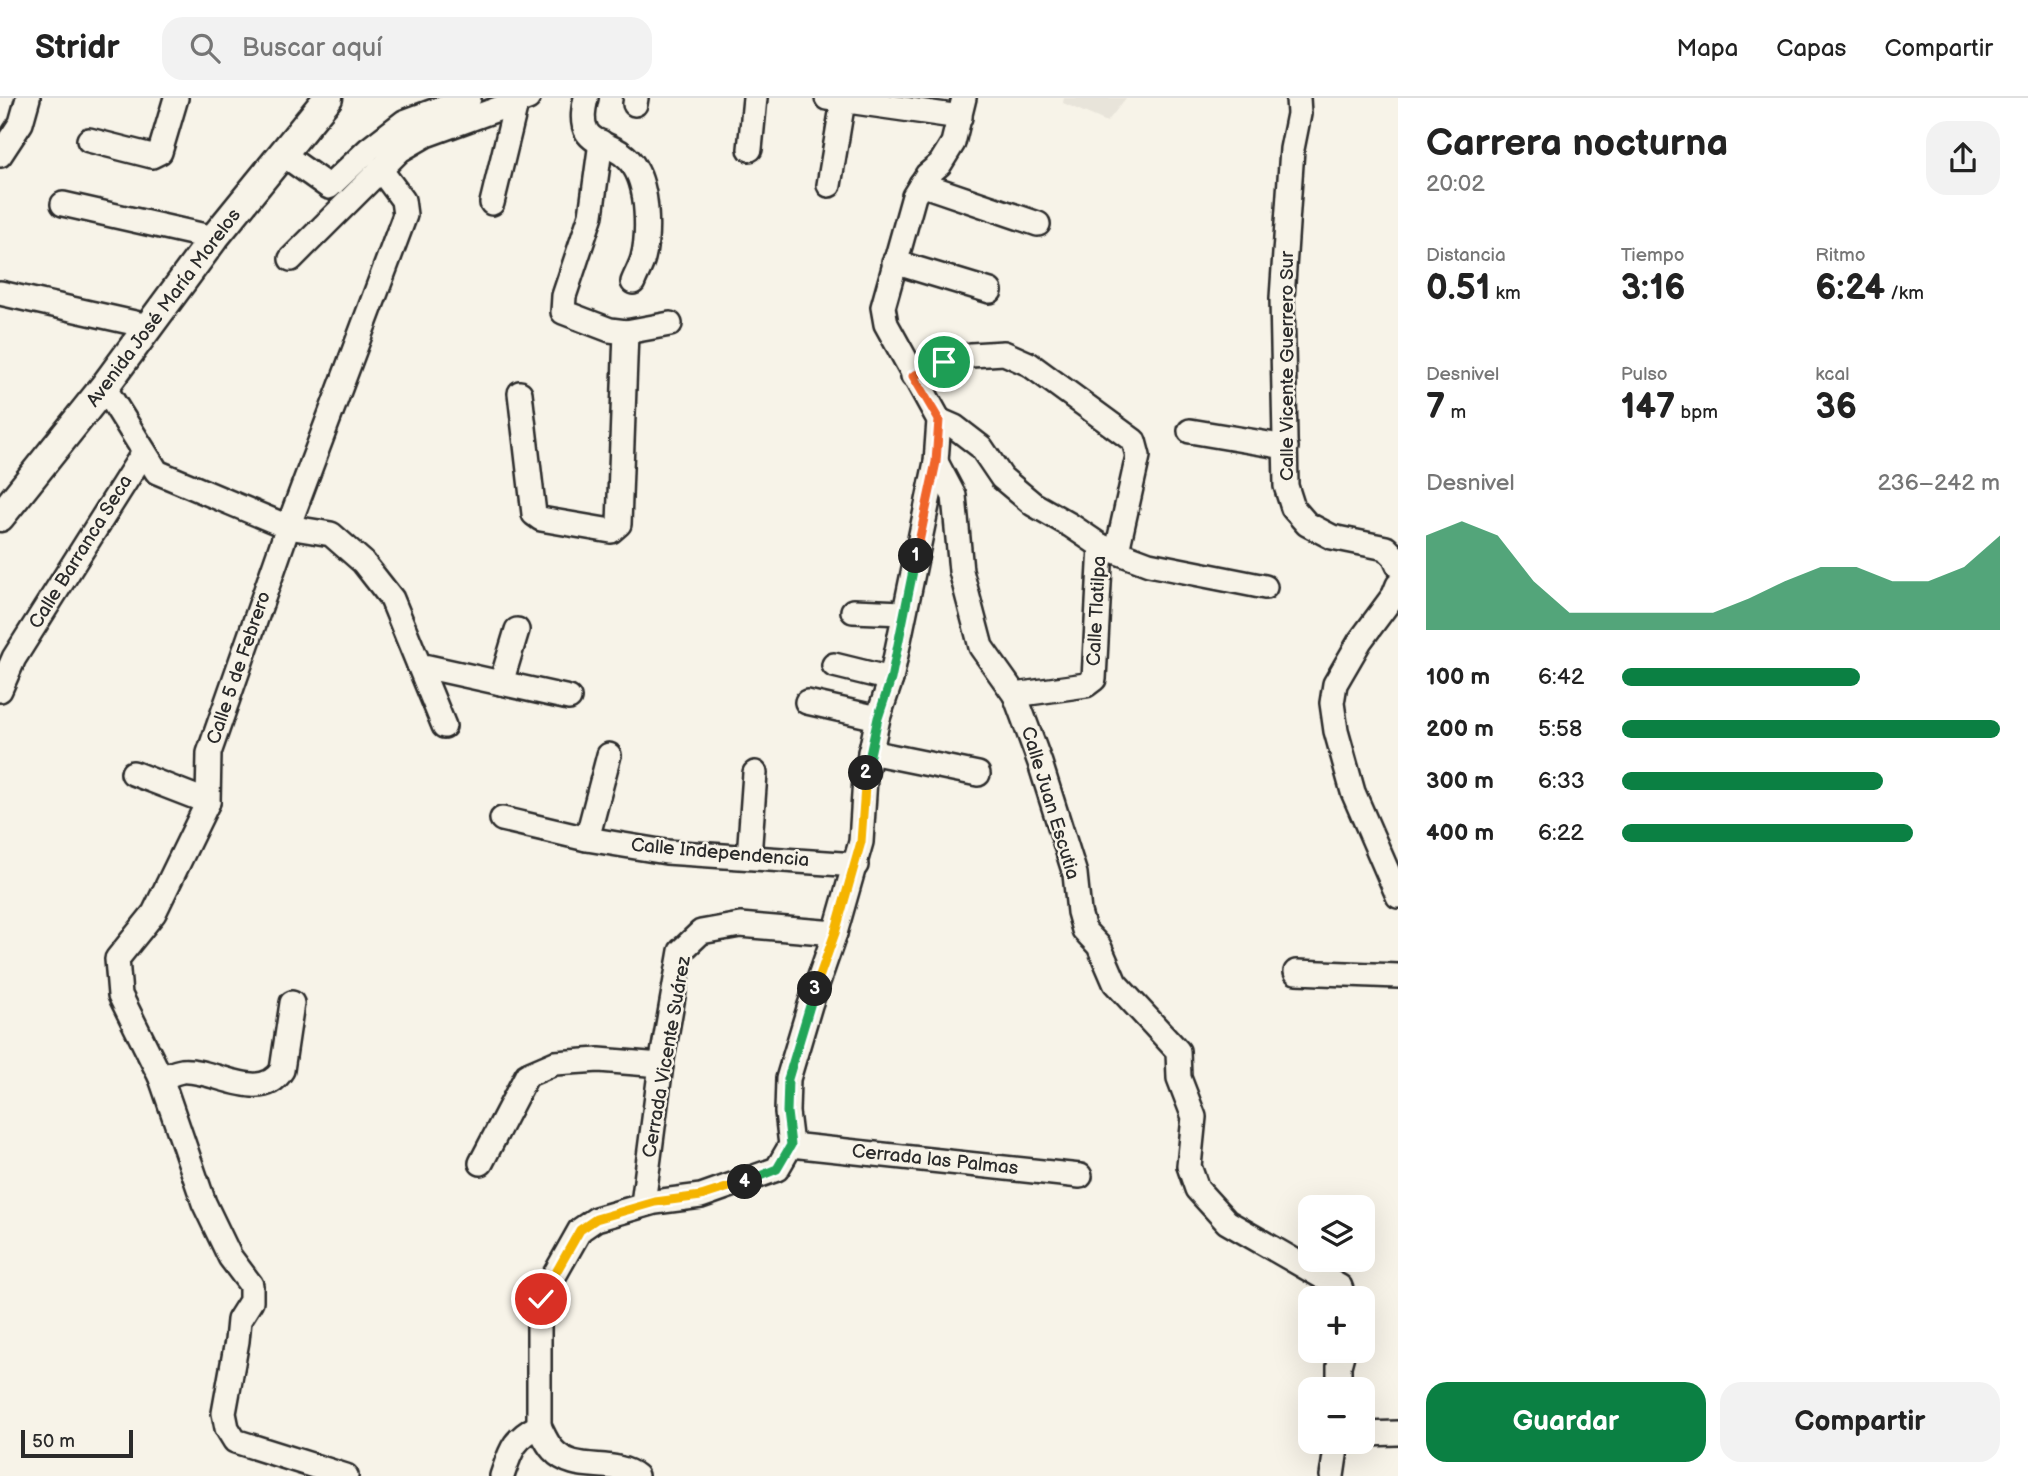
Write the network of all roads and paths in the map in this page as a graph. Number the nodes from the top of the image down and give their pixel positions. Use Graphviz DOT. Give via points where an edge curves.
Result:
graph roads {
  1 [pos="28,98"];
  2 [pos="176,98"];
  3 [pos="328,98"];
  4 [pos="419,98"];
  5 [pos="469,98"];
  6 [pos="586,98"];
  7 [pos="755,98"];
  8 [pos="1298,98"];
  9 [pos="835,99"];
  10 [pos="522,101"];
  11 [pos="962,108"];
  12 [pos="404,122"];
  13 [pos="89,140"];
  14 [pos="601,142"];
  15 [pos="750,149"];
  16 [pos="0,155"];
  17 [pos="284,156"];
  18 [pos="380,169"];
  19 [pos="921,184"];
  20 [pos="829,185"];
  21 [pos="492,203"];
  22 [pos="63,204"];
  23 [pos="1038,224"];
  24 [pos="214,239"];
  25 [pos="291,259"];
  26 [pos="894,262"];
  27 [pos="633,282"];
  28 [pos="990,290"];
  29 [pos="0,293"];
  30 [pos="670,324"];
  31 [pos="148,326"];
  32 [pos="626,332"];
  33 [pos="913,376"];
  34 [pos="104,387"];
  35 [pos="520,393"];
  36 [pos="939,420"];
  37 [pos="1190,431"];
  38 [pos="1286,447"];
  39 [pos="144,452"];
  40 [pos="936,462"];
  41 [pos="0,517"];
  42 [pos="288,527"];
  43 [pos="1109,549"];
  44 [pos="1398,565"];
  45 [pos="1398,586"];
  46 [pos="1265,587"];
  47 [pos="853,611"];
  48 [pos="904,613"];
  49 [pos="517,630"];
  50 [pos="419,665"];
  51 [pos="834,665"];
  52 [pos="891,679"];
  53 [pos="501,683"];
  54 [pos="0,690"];
  55 [pos="1015,695"];
  56 [pos="569,698"];
  57 [pos="807,702"];
  58 [pos="878,718"];
  59 [pos="444,726"];
  60 [pos="870,752"];
  61 [pos="609,755"];
  62 [pos="134,773"];
  63 [pos="755,773"];
  64 [pos="978,774"];
  65 [pos="208,802"];
  66 [pos="502,819"];
  67 [pos="587,839"];
  68 [pos="749,856"];
  69 [pos="856,865"];
  70 [pos="1398,896"];
  71 [pos="835,933"];
  72 [pos="1296,972"];
  73 [pos="1398,976"];
  74 [pos="292,1003"];
  75 [pos="661,1065"];
  76 [pos="161,1078"];
  77 [pos="791,1145"];
  78 [pos="481,1163"];
  79 [pos="1080,1176"];
  80 [pos="644,1196"];
  81 [pos="1338,1286"];
  82 [pos="539,1426"];
  83 [pos="1398,1433"];
  84 [pos="1375,1434"];
  85 [pos="1336,1454"];
  86 [pos="572,1469"];
  87 [pos="346,1476"];
  88 [pos="502,1476"];
  89 [pos="636,1476"];
  90 [pos="1332,1476"];
  1 -- 16 [label="street" via="21,123"];
  2 -- 13 [label="street" via="160,152 152,156"];
  3 -- 17 [label="main road, Avenida José María Morelos"];
  4 -- 12 [label="street"];
  5 -- 12 [label="street"];
  6 -- 14 [label="street" via="581,117 585,130"];
  7 -- 15 [label="street"];
  8 -- 38 [label="street, Calle Vicente Guerrero Sur" via="1282,298"];
  9 -- 11 [label="street"];
  9 -- 20 [label="street"];
  10 -- 18 [label="street" via="426,135"];
  10 -- 21 [label="street"];
  11 -- 19 [label="street" via="953,143"];
  12 -- 17 [label="street" via="329,187"];
  14 -- 27 [label="street" via="635,167 643,192 647,230 643,259"];
  14 -- 32 [label="street" via="591,215 564,296 564,312"];
  17 -- 24 [label="main road, Avenida José María Morelos"];
  18 -- 25 [label="street"];
  18 -- 42 [label="street, Calle 5 de Febrero" via="403,200 405,215"];
  19 -- 23 [label="street"];
  19 -- 26 [label="street"];
  22 -- 24 [label="street"];
  24 -- 31 [label="main road, Avenida José María Morelos"];
  26 -- 28 [label="street"];
  26 -- 33 [label="street" via="883,307 886,324"];
  29 -- 31 [label="street"];
  30 -- 32 [label="street"];
  31 -- 34 [label="main road, Avenida José María Morelos"];
  32 -- 35 [label="street" via="619,524 611,531 534,514"];
  33 -- 36 [label="street"];
  33 -- 43 [label="street" via="962,357 1004,353 1029,364 1134,441 1138,456"];
  34 -- 39 [label="street"];
  34 -- 41 [label="main road, Avenida José María Morelos"];
  36 -- 40 [label="street"];
  36 -- 43 [label="street, Calle Tlatilpa" via="981,447 1002,478 1033,504"];
  37 -- 38 [label="street"];
  38 -- 44 [label="street, Calle Vicente Guerrero Sur" via="1286,486 1293,508 1307,524 1332,537 1386,548"];
  39 -- 42 [label="street" via="157,472"];
  39 -- 54 [label="street, Calle Barranca Seca" via="14,658"];
  40 -- 48 [label="street"];
  40 -- 55 [label="street, Calle Juan Escutia" via="954,496 961,570 981,647"];
  42 -- 50 [label="street" via="331,534 363,562 392,599"];
  42 -- 65 [label="street, Calle 5 de Febrero" via="209,752"];
  43 -- 46 [label="street, Calle Tlatilpa" via="1149,564"];
  43 -- 55 [label="street, Calle Tlatilpa" via="1094,679 1086,685"];
  45 -- 70 [label="street" via="1335,684 1332,703 1353,792"];
  47 -- 48 [label="street"];
  48 -- 52 [label="street"];
  49 -- 53 [label="street"];
  50 -- 53 [label="street"];
  50 -- 59 [label="street"];
  51 -- 52 [label="street"];
  52 -- 58 [label="street"];
  53 -- 56 [label="street"];
  55 -- 81 [label="street, Calle Juan Escutia" via="1075,874 1084,930 1099,946 1115,984 1178,1051 1179,1078 1194,1116 1189,1166 1197,1189 1227,1222"];
  57 -- 58 [label="street"];
  58 -- 60 [label="street"];
  60 -- 64 [label="street"];
  60 -- 69 [label="street"];
  61 -- 67 [label="street"];
  62 -- 65 [label="street"];
  63 -- 68 [label="street"];
  65 -- 76 [label="street, Calle 5 de Febrero" via="154,913 117,960 120,995"];
  66 -- 67 [label="street, Calle Independencia"];
  67 -- 68 [label="street, Calle Independencia" via="666,852"];
  68 -- 69 [label="street, Calle Independencia"];
  69 -- 71 [label="street"];
  71 -- 75 [label="street, Cerrada Vicente Suárez" via="740,925 701,932 681,951"];
  71 -- 77 [label="street" via="788,1079"];
  72 -- 73 [label="street"];
  74 -- 76 [label="street" via="282,1070 276,1080 265,1086 251,1085 183,1071"];
  75 -- 78 [label="street" via="599,1060 555,1063 527,1075"];
  75 -- 80 [label="street, Cerrada Vicente Suárez"];
  76 -- 87 [label="street, Calle 5 de Febrero" via="204,1203 230,1257 251,1285 251,1301 239,1320 224,1413 227,1428 235,1441"];
  77 -- 79 [label="street, Cerrada las Palmas"];
  77 -- 82 [label="street" via="777,1169 701,1196 655,1202 596,1219 580,1230 541,1299"];
  82 -- 86 [label="street" via="553,1450"];
  82 -- 88 [label="street" via="521,1435"];
  83 -- 84 [label="street"];
  85 -- 90 [label="street"];
  86 -- 89 [label="street" via="626,1470"];
}
